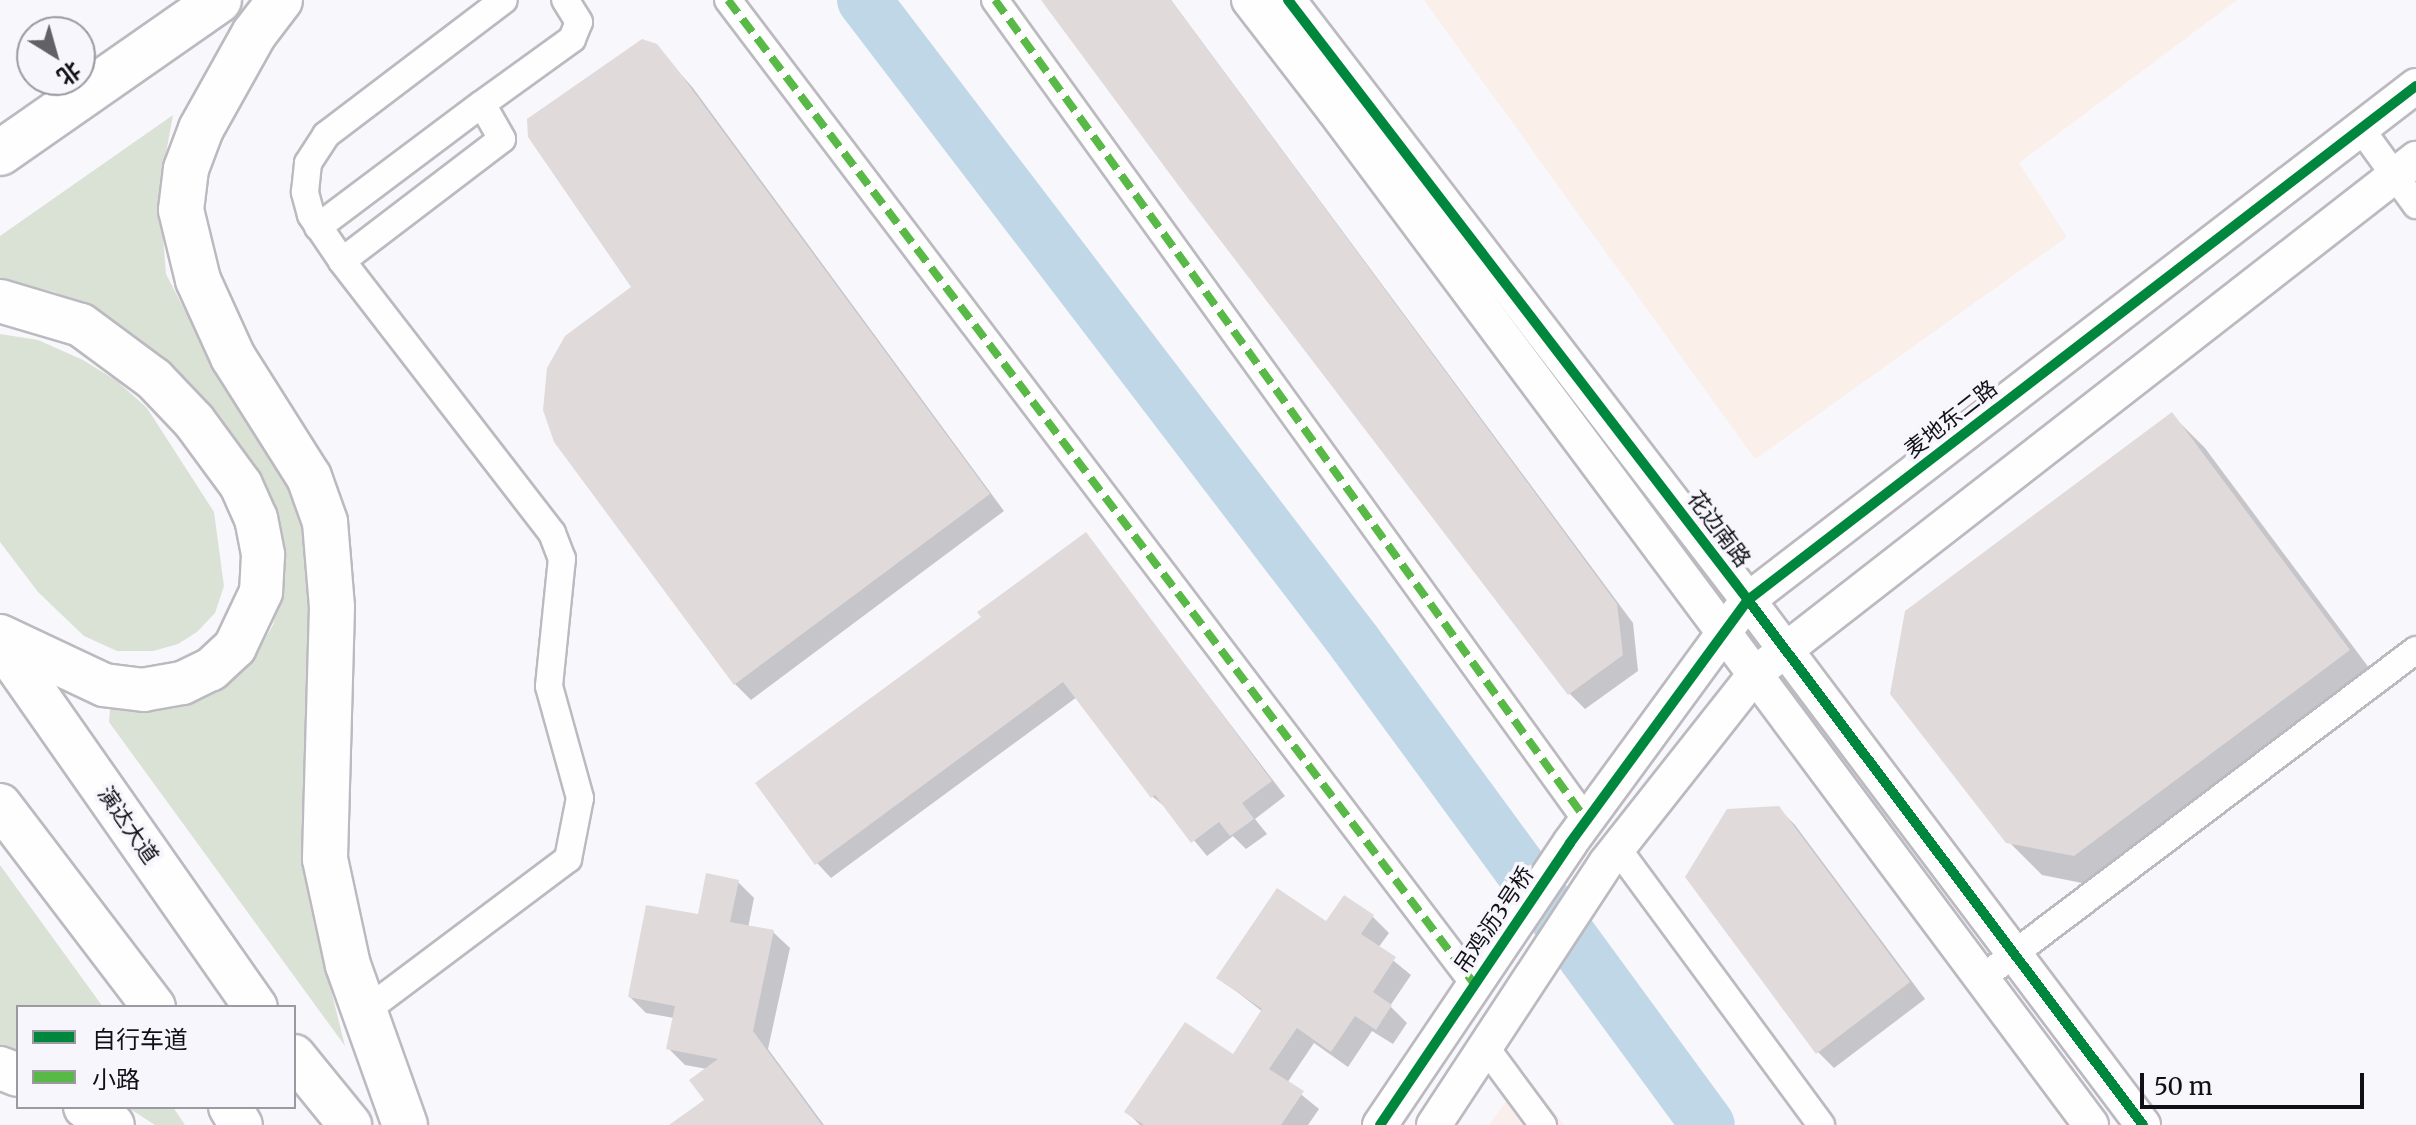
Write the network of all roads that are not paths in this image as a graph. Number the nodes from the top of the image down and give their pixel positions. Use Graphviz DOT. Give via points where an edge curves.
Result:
graph roads {
  1 [pos="219,0"];
  2 [pos="280,0"];
  3 [pos="504,0"];
  4 [pos="565,0"];
  5 [pos="728,0"];
  6 [pos="995,0"];
  7 [pos="1249,0"];
  8 [pos="1288,0"];
  9 [pos="2416,86"];
  10 [pos="482,104"];
  11 [pos="2361,129"];
  12 [pos="0,153"];
  13 [pos="2405,168"];
  14 [pos="2416,205"];
  15 [pos="318,227"];
  16 [pos="342,261"];
  17 [pos="0,301"];
  18 [pos="1748,600"];
  19 [pos="1725,633"];
  20 [pos="0,636"];
  21 [pos="0,642"];
  22 [pos="1783,649"];
  23 [pos="2416,650"];
  24 [pos="1756,673"];
  25 [pos="0,805"];
  26 [pos="1578,832"];
  27 [pos="1612,856"];
  28 [pos="2013,953"];
  29 [pos="1982,978"];
  30 [pos="1475,985"];
  31 [pos="152,1005"];
  32 [pos="255,1005"];
  33 [pos="364,1012"];
  34 [pos="1486,1048"];
  35 [pos="296,1058"];
  36 [pos="88,1109"];
  37 [pos="113,1125"];
  38 [pos="350,1125"];
  39 [pos="405,1125"];
  40 [pos="1380,1125"];
  41 [pos="1434,1125"];
  42 [pos="1543,1125"];
  43 [pos="1821,1125"];
  44 [pos="2091,1125"];
  45 [pos="2143,1125"];
  1 -- 12 [label="highway"];
  2 -- 33 [label="highway" via="254,34 201,129 186,169 181,210 198,280 233,357 309,477 325,522 332,607 325,859"];
  3 -- 15 [label="street" via="326,135 308,163 305,192"];
  4 -- 10 [label="street" via="579,22 572,39"];
  5 -- 30 [label="street"];
  6 -- 26 [label="street"];
  7 -- 19 [label="street"];
  8 -- 18 [label="street, 花边南路"];
  9 -- 11 [label="street, 麦地东二路"];
  10 -- 15 [label="street"];
  10 -- 16 [label="street" via="502,139"];
  11 -- 13 [label="street"];
  11 -- 18 [label="street, 麦地东二路"];
  13 -- 14 [label="street"];
  13 -- 22 [label="street"];
  15 -- 16 [label="street"];
  16 -- 33 [label="street" via="552,533 562,559 549,686 580,798 568,859"];
  17 -- 20 [label="main road" via="81,325 154,379 194,421 241,485 256,518 263,555 261,592 235,647 211,669 182,683 144,690 104,685"];
  18 -- 19 [label="street, 麦地东二路"];
  18 -- 22 [label="street, 花边南路"];
  19 -- 24 [label="street"];
  19 -- 26 [label="street, 麦地东二路"];
  21 -- 32 [label="main road, 演达大道"];
  22 -- 24 [label="street"];
  22 -- 28 [label="street, 花边南路"];
  23 -- 28 [label="street"];
  24 -- 27 [label="street"];
  24 -- 29 [label="street"];
  25 -- 31 [label="main road"];
  26 -- 30 [label="street, 吊鸡沥3号桥"];
  27 -- 34 [label="street"];
  27 -- 43 [label="street"];
  28 -- 29 [label="street"];
  28 -- 45 [label="street, 花边南路"];
  29 -- 44 [label="street"];
  30 -- 40 [label="street, 吊鸡沥3号桥"];
  33 -- 39 [label="highway"];
  34 -- 41 [label="street"];
  34 -- 42 [label="street"];
  35 -- 38 [label="main road"];
  36 -- 37 [label="main road"];
}
